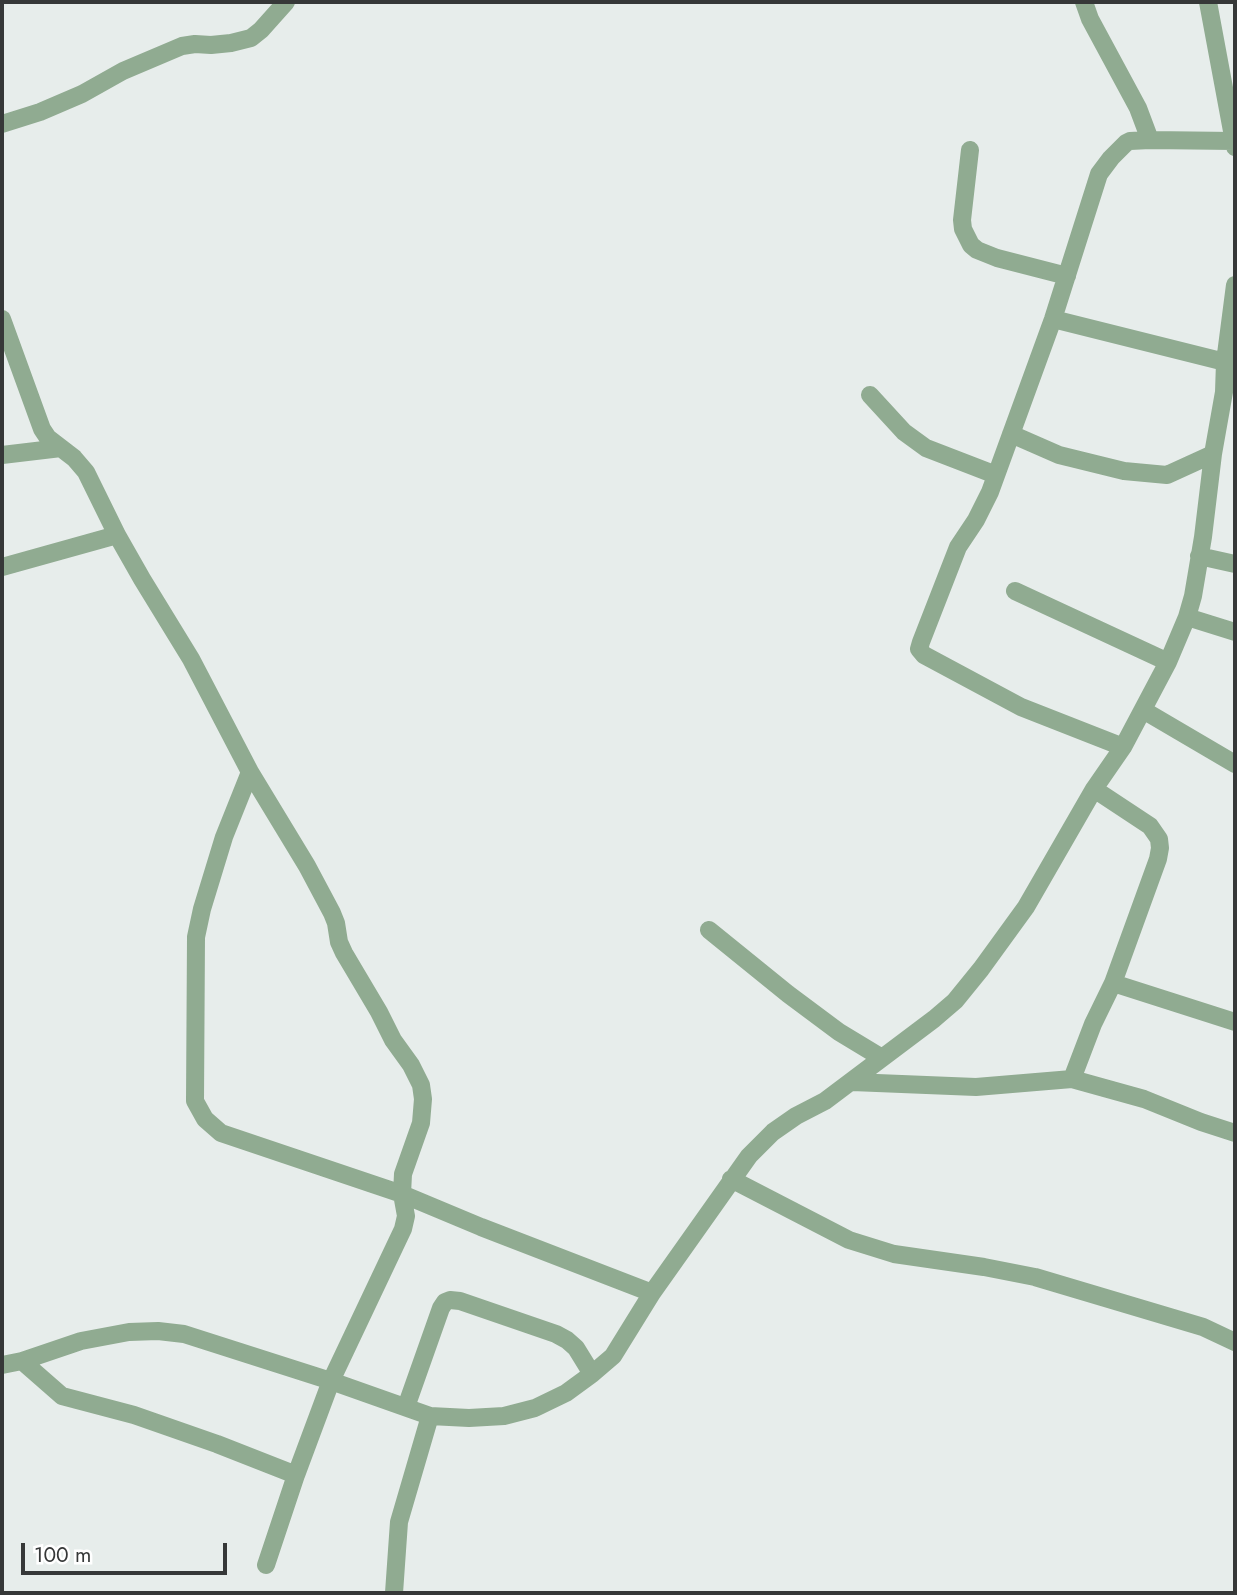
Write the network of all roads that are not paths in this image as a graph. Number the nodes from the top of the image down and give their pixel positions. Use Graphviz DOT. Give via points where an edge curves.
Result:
graph roads {
  1 [pos="286,2"];
  2 [pos="1084,2"];
  3 [pos="1208,2"];
  4 [pos="2,124"];
  5 [pos="1150,140"];
  6 [pos="1235,144"];
  7 [pos="971,150"];
  8 [pos="1067,276"];
  9 [pos="1235,285"];
  10 [pos="2,319"];
  11 [pos="1053,319"];
  12 [pos="1229,354"];
  13 [pos="870,395"];
  14 [pos="1011,434"];
  15 [pos="61,448"];
  16 [pos="1213,454"];
  17 [pos="2,455"];
  18 [pos="996,475"];
  19 [pos="117,535"];
  20 [pos="1199,556"];
  21 [pos="1235,564"];
  22 [pos="2,566"];
  23 [pos="1015,591"];
  24 [pos="1187,617"];
  25 [pos="1235,632"];
  26 [pos="1168,662"];
  27 [pos="1143,710"];
  28 [pos="1123,747"];
  29 [pos="1235,764"];
  30 [pos="250,772"];
  31 [pos="1094,789"];
  32 [pos="709,930"];
  33 [pos="1113,983"];
  34 [pos="1235,1022"];
  35 [pos="882,1058"];
  36 [pos="1072,1079"];
  37 [pos="852,1082"];
  38 [pos="1235,1133"];
  39 [pos="732,1179"];
  40 [pos="402,1194"];
  41 [pos="652,1293"];
  42 [pos="1235,1342"];
  43 [pos="22,1360"];
  44 [pos="2,1365"];
  45 [pos="592,1374"];
  46 [pos="331,1381"];
  47 [pos="406,1407"];
  48 [pos="430,1416"];
  49 [pos="296,1475"];
  50 [pos="266,1565"];
  51 [pos="394,1593"];
  1 -- 4 [label="street" via="251,38 181,46 82,94"];
  2 -- 5 [label="street"];
  3 -- 6 [label="street"];
  5 -- 6 [label="street"];
  5 -- 8 [label="street" via="1126,143 1099,174"];
  7 -- 8 [label="street" via="962,220 971,245 998,258"];
  8 -- 11 [label="street"];
  9 -- 12 [label="street"];
  10 -- 15 [label="street" via="42,429"];
  11 -- 12 [label="street"];
  11 -- 14 [label="street"];
  12 -- 16 [label="street"];
  13 -- 18 [label="street" via="904,432 926,448"];
  14 -- 16 [label="street" via="1059,455 1125,471 1167,475"];
  14 -- 18 [label="street"];
  15 -- 17 [label="street"];
  15 -- 19 [label="street" via="86,472"];
  16 -- 20 [label="street"];
  18 -- 28 [label="street" via="958,547 919,649 1021,707"];
  19 -- 22 [label="street"];
  19 -- 30 [label="street" via="191,659"];
  20 -- 21 [label="street"];
  20 -- 24 [label="street"];
  23 -- 26 [label="street"];
  24 -- 25 [label="street"];
  24 -- 26 [label="street"];
  26 -- 27 [label="street"];
  27 -- 28 [label="street"];
  27 -- 29 [label="street"];
  28 -- 31 [label="street"];
  30 -- 40 [label="street" via="307,866 332,913 344,953 421,1085 421,1122 403,1174"];
  30 -- 40 [label="street" via="225,837 196,937 195,1101 205,1119 221,1133"];
  31 -- 33 [label="street" via="1150,826 1159,839 1158,859"];
  31 -- 35 [label="street" via="1026,907 981,969 955,1001"];
  32 -- 35 [label="street" via="831,1026"];
  33 -- 34 [label="street"];
  33 -- 36 [label="street"];
  35 -- 37 [label="street"];
  36 -- 37 [label="street" via="976,1087"];
  36 -- 38 [label="street" via="1144,1099"];
  37 -- 39 [label="street" via="773,1132"];
  39 -- 41 [label="street"];
  39 -- 42 [label="street" via="861,1244 894,1254 1035,1277 1203,1327"];
  40 -- 41 [label="street"];
  40 -- 46 [label="street" via="403,1229"];
  41 -- 45 [label="street" via="613,1356"];
  43 -- 44 [label="street"];
  43 -- 46 [label="street" via="81,1341 158,1331"];
  43 -- 49 [label="street" via="62,1396 146,1419"];
  45 -- 47 [label="street" via="576,1348 556,1334 450,1300 441,1308"];
  45 -- 48 [label="street" via="536,1408 504,1416"];
  46 -- 47 [label="street"];
  46 -- 49 [label="street"];
  47 -- 48 [label="street"];
  48 -- 51 [label="street" via="399,1522"];
  49 -- 50 [label="street"];
}
